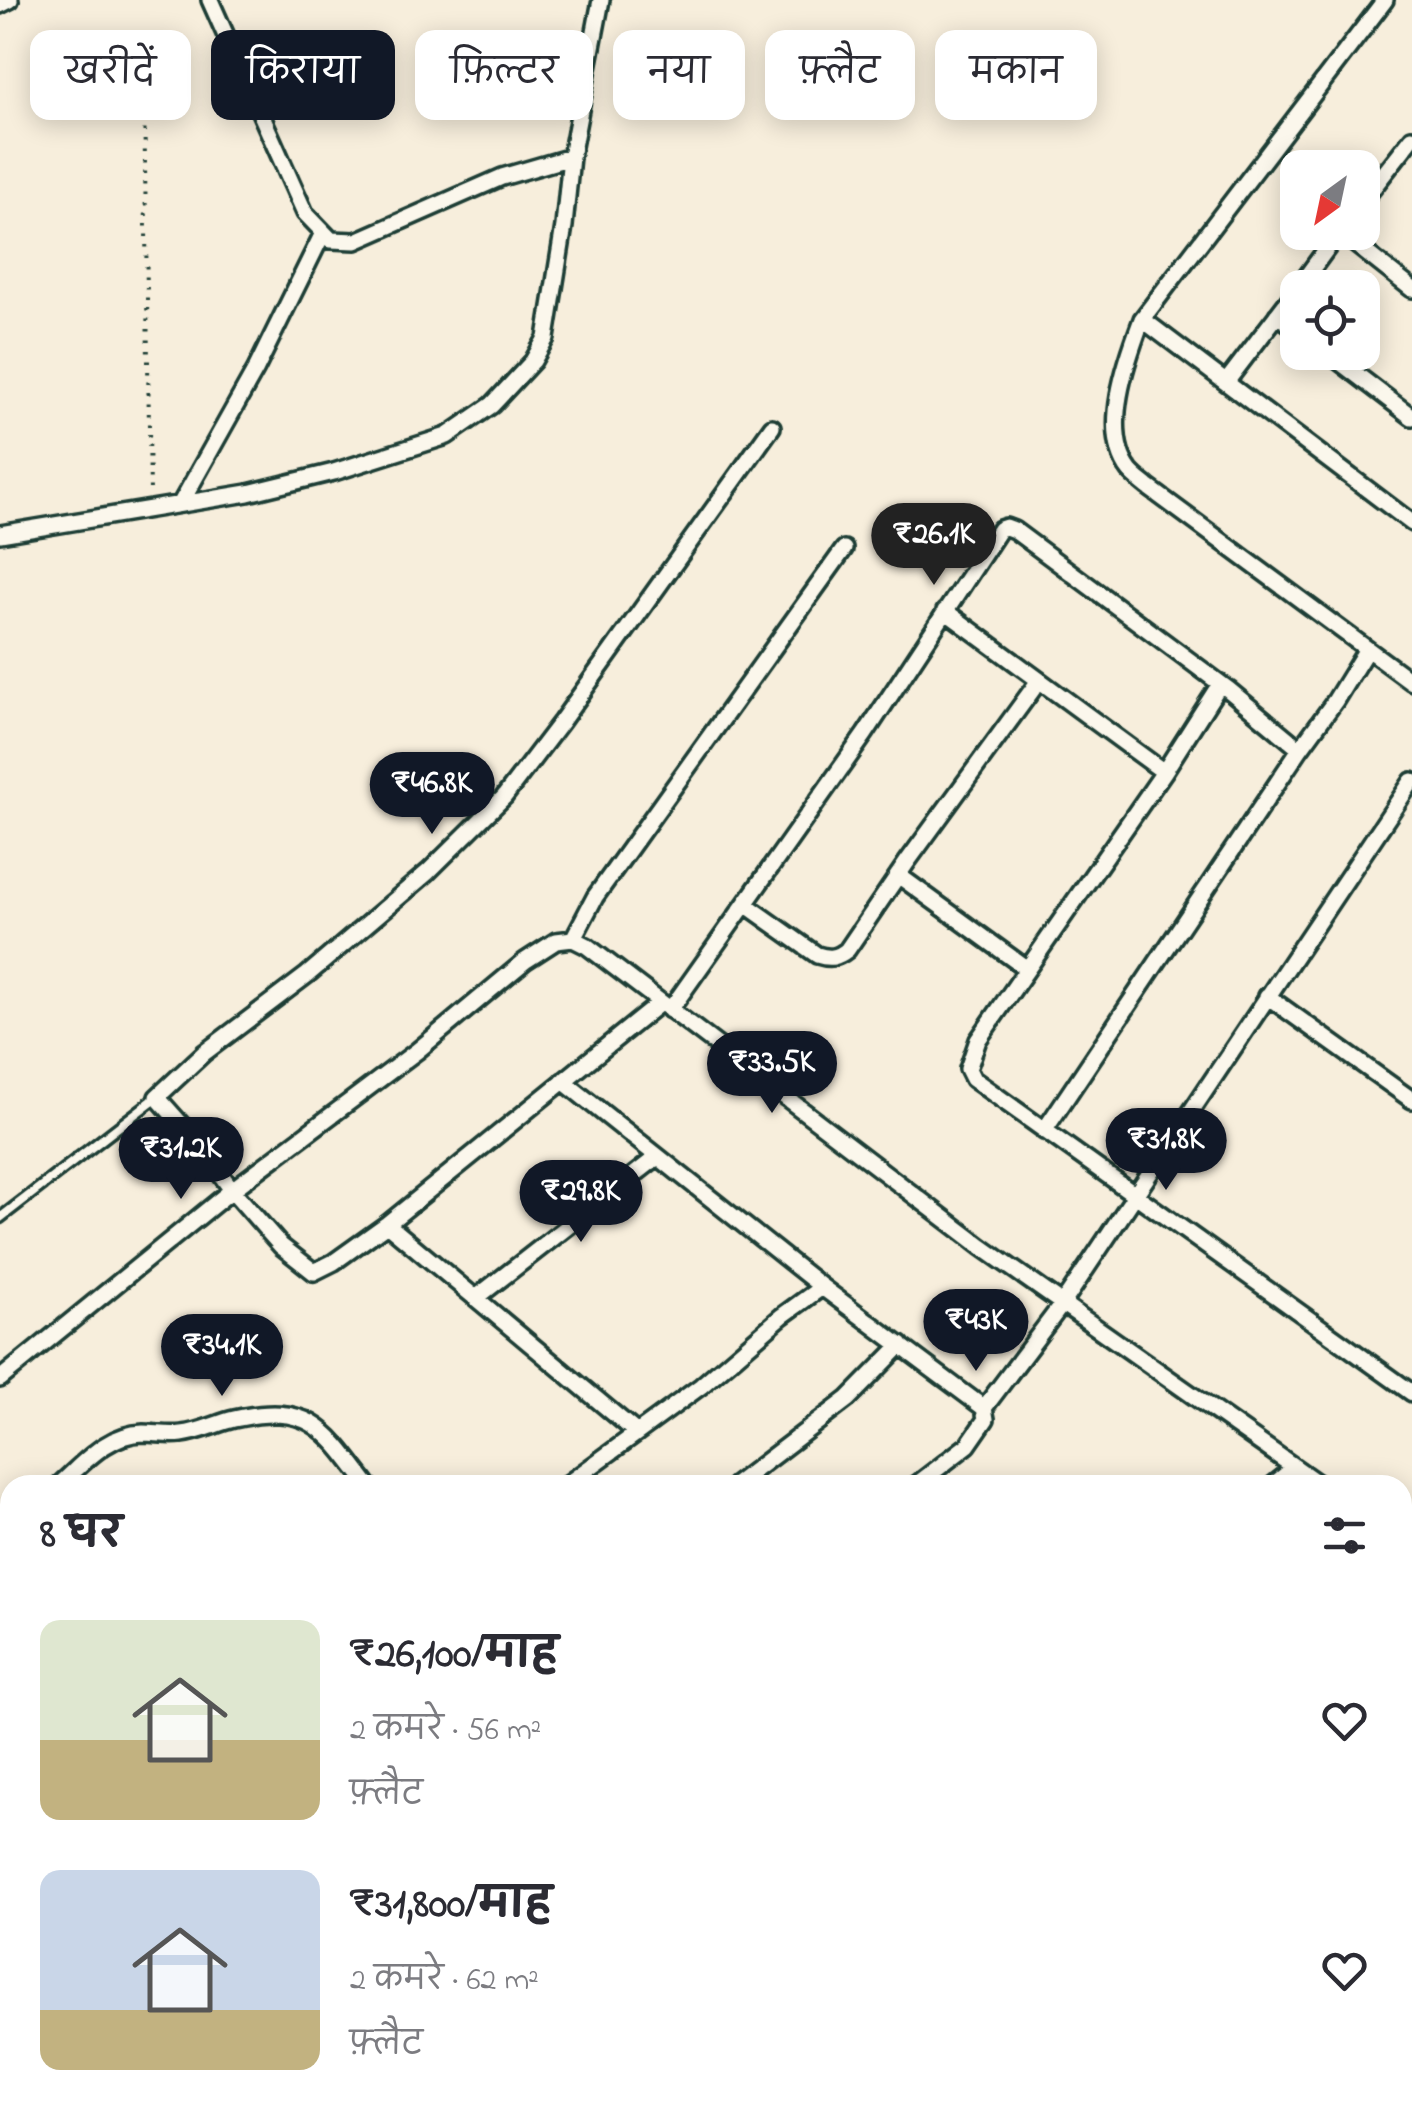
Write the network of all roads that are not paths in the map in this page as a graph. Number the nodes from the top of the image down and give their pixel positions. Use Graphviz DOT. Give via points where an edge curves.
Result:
graph roads {
  1 [pos="10,0"];
  2 [pos="210,0"];
  3 [pos="601,0"];
  4 [pos="1385,0"];
  5 [pos="0,5"];
  6 [pos="1412,138"];
  7 [pos="571,157"];
  8 [pos="1380,179"];
  9 [pos="322,233"];
  10 [pos="1363,250"];
  11 [pos="1412,289"];
  12 [pos="1280,311"];
  13 [pos="1277,315"];
  14 [pos="1280,317"];
  15 [pos="1142,318"];
  16 [pos="1351,370"];
  17 [pos="1227,382"];
  18 [pos="1412,417"];
  19 [pos="772,427"];
  20 [pos="181,504"];
  21 [pos="1412,523"];
  22 [pos="0,534"];
  23 [pos="844,549"];
  24 [pos="945,611"];
  25 [pos="1367,648"];
  26 [pos="1038,682"];
  27 [pos="1412,682"];
  28 [pos="1220,684"];
  29 [pos="1300,748"];
  30 [pos="1164,772"];
  31 [pos="1412,781"];
  32 [pos="898,875"];
  33 [pos="745,904"];
  34 [pos="573,938"];
  35 [pos="1028,969"];
  36 [pos="1267,996"];
  37 [pos="665,1006"];
  38 [pos="563,1081"];
  39 [pos="157,1097"];
  40 [pos="1412,1100"];
  41 [pos="1044,1131"];
  42 [pos="657,1157"];
  43 [pos="232,1190"];
  44 [pos="1134,1197"];
  45 [pos="0,1218"];
  46 [pos="387,1224"];
  47 [pos="822,1288"];
  48 [pos="476,1298"];
  49 [pos="1063,1303"];
  50 [pos="901,1345"];
  51 [pos="0,1379"];
  52 [pos="1412,1393"];
  53 [pos="984,1408"];
  54 [pos="637,1433"];
  55 [pos="1294,1468"];
  56 [pos="70,1475"];
  57 [pos="361,1475"];
  58 [pos="580,1475"];
  59 [pos="748,1475"];
  60 [pos="928,1475"];
  61 [pos="1286,1475"];
  62 [pos="1305,1475"];
  1 -- 5 [label="street"];
  2 -- 9 [label="street" via="304,213"];
  3 -- 7 [label="street"];
  4 -- 15 [label="street"];
  6 -- 8 [label="street"];
  7 -- 9 [label="street" via="502,177 356,241 341,243"];
  7 -- 20 [label="street" via="546,338 492,406 447,436 398,453"];
  9 -- 20 [label="street"];
  10 -- 11 [label="street"];
  12 -- 13 [label="street"];
  13 -- 14 [label="street"];
  13 -- 17 [label="street"];
  15 -- 17 [label="street"];
  15 -- 25 [label="street" via="1124,365 1118,417 1118,447 1130,470"];
  16 -- 18 [label="street"];
  17 -- 21 [label="street"];
  19 -- 39 [label="street" via="504,797 428,872"];
  20 -- 22 [label="street"];
  23 -- 34 [label="street" via="595,897"];
  24 -- 26 [label="street"];
  24 -- 28 [label="street" via="1006,527"];
  24 -- 33 [label="street"];
  25 -- 27 [label="street"];
  25 -- 29 [label="street"];
  26 -- 30 [label="street"];
  26 -- 32 [label="street"];
  28 -- 29 [label="street"];
  28 -- 30 [label="street"];
  29 -- 41 [label="street"];
  30 -- 35 [label="street"];
  31 -- 36 [label="street"];
  32 -- 33 [label="street" via="839,956 817,955"];
  32 -- 35 [label="street"];
  33 -- 37 [label="street"];
  34 -- 37 [label="street"];
  34 -- 43 [label="street" via="525,961 417,1052"];
  35 -- 41 [label="street" via="978,1040 968,1069"];
  36 -- 40 [label="street"];
  36 -- 44 [label="street"];
  37 -- 38 [label="street"];
  37 -- 49 [label="street"];
  38 -- 42 [label="street"];
  38 -- 46 [label="street"];
  39 -- 43 [label="street"];
  39 -- 45 [label="lane"];
  41 -- 44 [label="street"];
  42 -- 47 [label="street"];
  42 -- 48 [label="street"];
  43 -- 46 [label="street" via="314,1272"];
  43 -- 51 [label="street"];
  44 -- 49 [label="street"];
  44 -- 52 [label="street"];
  46 -- 48 [label="street"];
  47 -- 50 [label="street"];
  47 -- 54 [label="street"];
  48 -- 54 [label="street"];
  49 -- 53 [label="street"];
  49 -- 55 [label="street"];
  50 -- 53 [label="street"];
  50 -- 59 [label="street" via="848,1400"];
  53 -- 60 [label="street" via="977,1434"];
  54 -- 58 [label="street"];
  55 -- 61 [label="street"];
  55 -- 62 [label="street"];
  56 -- 57 [label="street" via="106,1443 127,1435 184,1434 279,1412 320,1426"];
}
